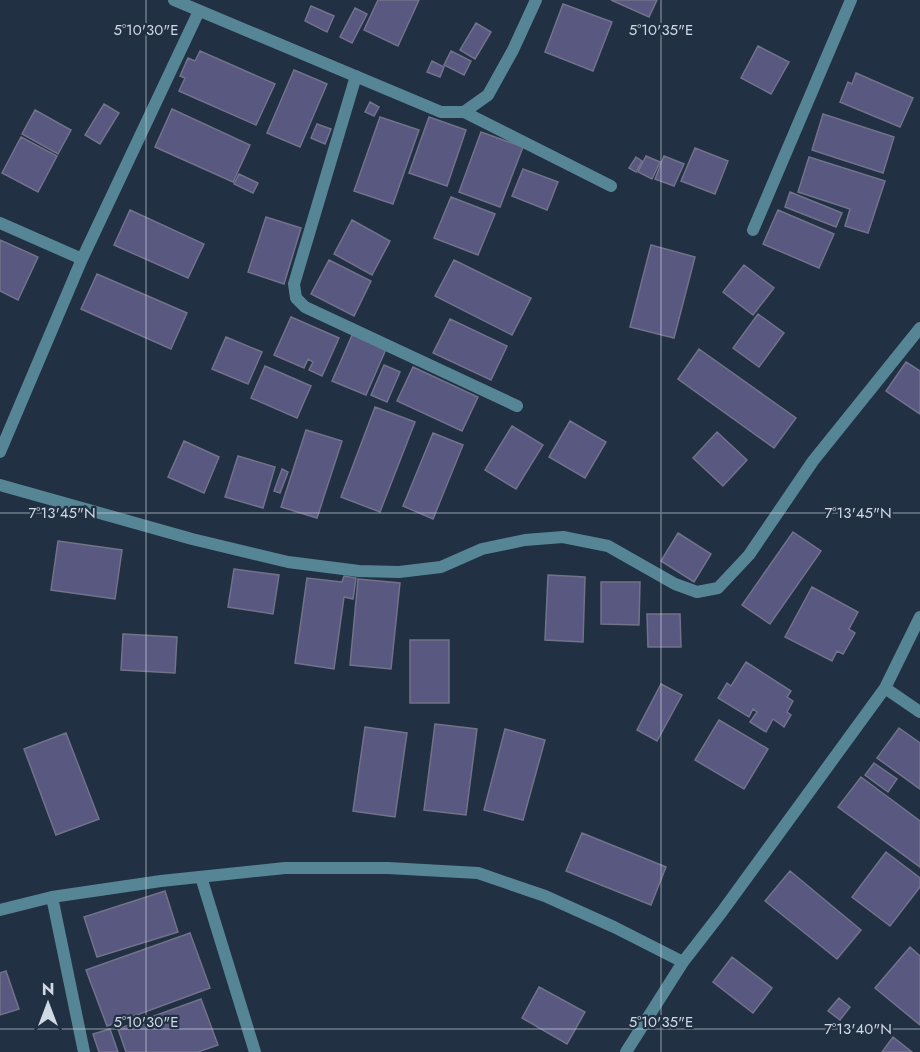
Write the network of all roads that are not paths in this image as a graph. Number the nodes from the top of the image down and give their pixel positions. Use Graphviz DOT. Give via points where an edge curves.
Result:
graph roads {
  1 [pos="174,0"];
  2 [pos="536,0"];
  3 [pos="851,0"];
  4 [pos="199,11"];
  5 [pos="356,76"];
  6 [pos="465,112"];
  7 [pos="611,186"];
  8 [pos="0,223"];
  9 [pos="753,230"];
  10 [pos="82,260"];
  11 [pos="920,328"];
  12 [pos="517,406"];
  13 [pos="0,452"];
  14 [pos="0,485"];
  15 [pos="920,617"];
  16 [pos="885,688"];
  17 [pos="920,712"];
  18 [pos="201,877"];
  19 [pos="52,897"];
  20 [pos="0,910"];
  21 [pos="683,962"];
  22 [pos="84,1052"];
  23 [pos="255,1052"];
  24 [pos="626,1052"];
  1 -- 4 [label="street"];
  2 -- 6 [label="street" via="488,95"];
  3 -- 9 [label="street"];
  4 -- 5 [label="street"];
  4 -- 10 [label="street"];
  5 -- 6 [label="street" via="441,112"];
  5 -- 12 [label="street" via="294,284 296,298 305,307"];
  6 -- 7 [label="street"];
  8 -- 10 [label="street"];
  10 -- 13 [label="street"];
  11 -- 14 [label="street" via="813,461 749,555 718,588 697,592 608,546 563,537 482,549 441,567 359,571 288,562"];
  15 -- 16 [label="street"];
  16 -- 17 [label="street"];
  16 -- 21 [label="street"];
  18 -- 19 [label="street"];
  18 -- 21 [label="street" via="285,868 478,873 545,896"];
  18 -- 23 [label="street"];
  19 -- 20 [label="street"];
  19 -- 22 [label="street"];
  21 -- 24 [label="street"];
}
